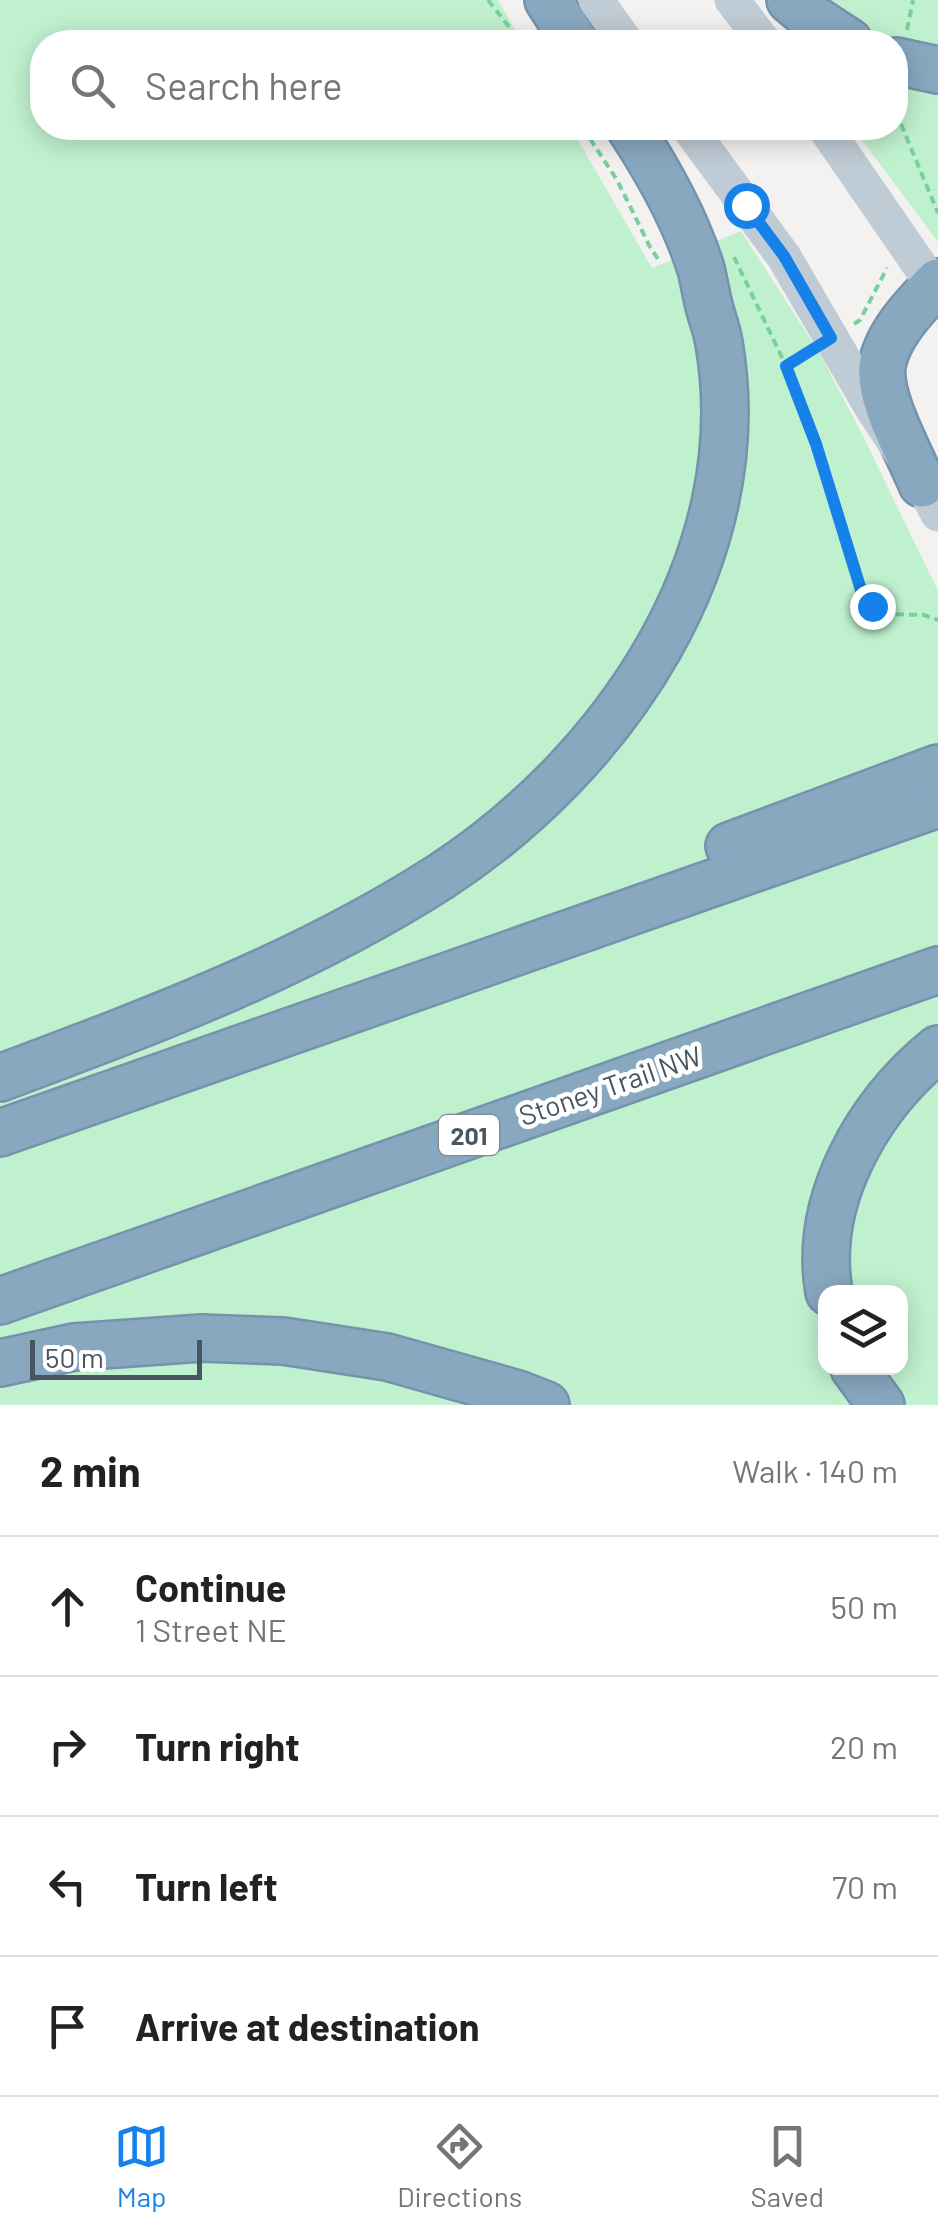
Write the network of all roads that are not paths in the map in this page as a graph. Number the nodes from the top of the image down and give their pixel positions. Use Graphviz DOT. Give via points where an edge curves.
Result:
graph roads {
  1 [pos="548,0"];
  2 [pos="596,0"];
  3 [pos="732,0"];
  4 [pos="790,0"];
  5 [pos="567,30"];
  6 [pos="617,30"];
  7 [pos="755,30"];
  8 [pos="830,30"];
  9 [pos="908,64"];
  10 [pos="938,70"];
  11 [pos="638,140"];
  12 [pos="697,140"];
  13 [pos="833,140"];
  14 [pos="930,278"];
  15 [pos="930,499"];
  16 [pos="938,768"];
  17 [pos="938,804"];
  18 [pos="938,970"];
  19 [pos="938,1049"];
  20 [pos="182,1070"];
  21 [pos="0,1078"];
  22 [pos="0,1133"];
  23 [pos="828,1285"];
  24 [pos="0,1301"];
  25 [pos="0,1364"];
  26 [pos="859,1375"];
  27 [pos="546,1405"];
  28 [pos="881,1405"];
  1 -- 5 [label="highway"];
  2 -- 6 [label="main road"];
  3 -- 7 [label="main road"];
  4 -- 8 [label="highway"];
  9 -- 10 [label="highway"];
  11 -- 21 [label="highway" via="701,270 719,342 724,400 712,518 683,598 637,685 543,795 457,864 385,910 273,970"];
  12 -- 15 [label="main road" via="784,256"];
  13 -- 14 [label="main road"];
  14 -- 15 [label="highway" via="882,364 883,392"];
  16 -- 20 [label="highway" via="388,974"];
  17 -- 20 [label="highway"];
  18 -- 24 [label="highway, Stoney Trail NW / 201"];
  19 -- 23 [label="highway" via="896,1088 854,1150 832,1213"];
  20 -- 22 [label="highway"];
  25 -- 27 [label="highway" via="92,1346 202,1338 282,1341 387,1357"];
  26 -- 28 [label="highway"];
}
